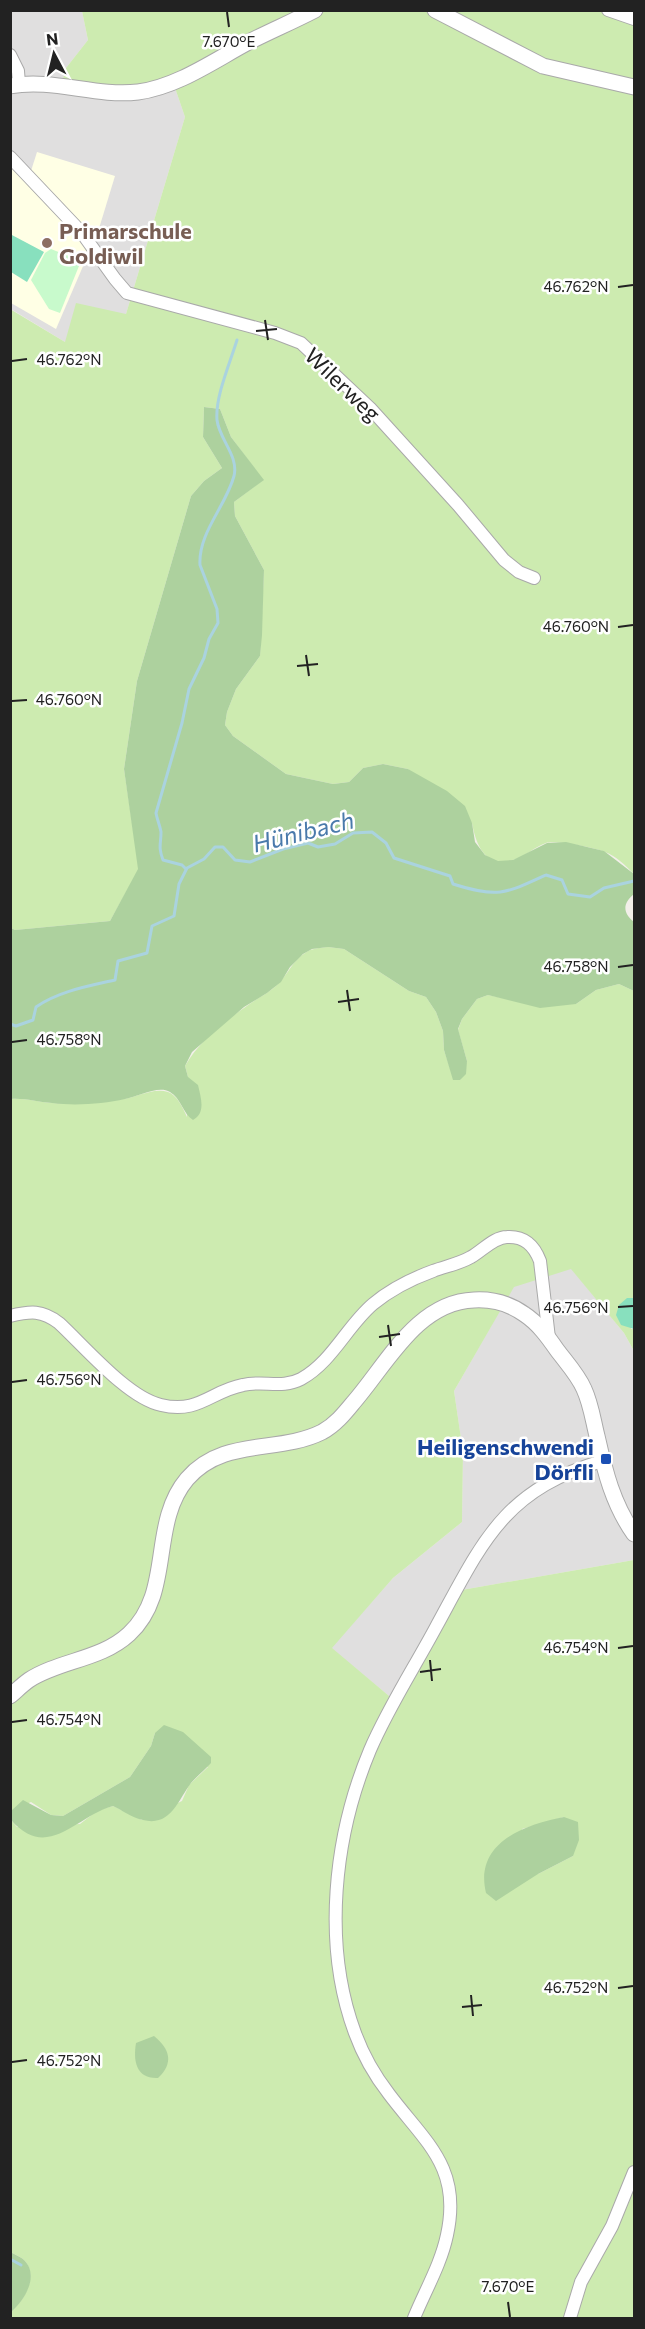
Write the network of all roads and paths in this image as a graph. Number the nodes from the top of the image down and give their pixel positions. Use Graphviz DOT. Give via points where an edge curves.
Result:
graph roads {
  1 [pos="315,10"];
  2 [pos="435,10"];
  3 [pos="608,10"];
  4 [pos="634,19"];
  5 [pos="10,55"];
  6 [pos="15,85"];
  7 [pos="634,87"];
  8 [pos="10,157"];
  9 [pos="534,578"];
  10 [pos="10,1316"];
  11 [pos="549,1339"];
  12 [pos="602,1461"];
  13 [pos="634,1534"];
  14 [pos="10,1696"];
  15 [pos="634,2172"];
  16 [pos="414,2319"];
  17 [pos="570,2319"];
  1 -- 6 [label="street" via="156,88 118,93 44,84"];
  2 -- 7 [label="street" via="543,66"];
  3 -- 4 [label="street"];
  5 -- 6 [label="street" via="18,71"];
  8 -- 9 [label="street, Wilerweg" via="82,233 127,293 301,343 370,408 504,560"];
  10 -- 11 [label="street" via="31,1311 45,1313 142,1398 161,1406 187,1407 243,1384 280,1385 299,1380 327,1358 370,1306 393,1289 460,1262 506,1237 522,1239 537,1252"];
  11 -- 12 [label="street" via="584,1388"];
  11 -- 14 [label="street" via="527,1315 499,1302 460,1301 430,1314 340,1418 324,1431 227,1453 193,1473 170,1508 152,1602 134,1630 113,1647 35,1677"];
  12 -- 13 [label="street" via="616,1503"];
  12 -- 16 [label="street" via="557,1476 530,1493 492,1530 393,1704 371,1749 348,1816 339,1868 336,1931 347,2008 360,2046 378,2079 421,2131 441,2164 450,2198 447,2237"];
  15 -- 17 [label="street" via="612,2226 581,2282"];
}
